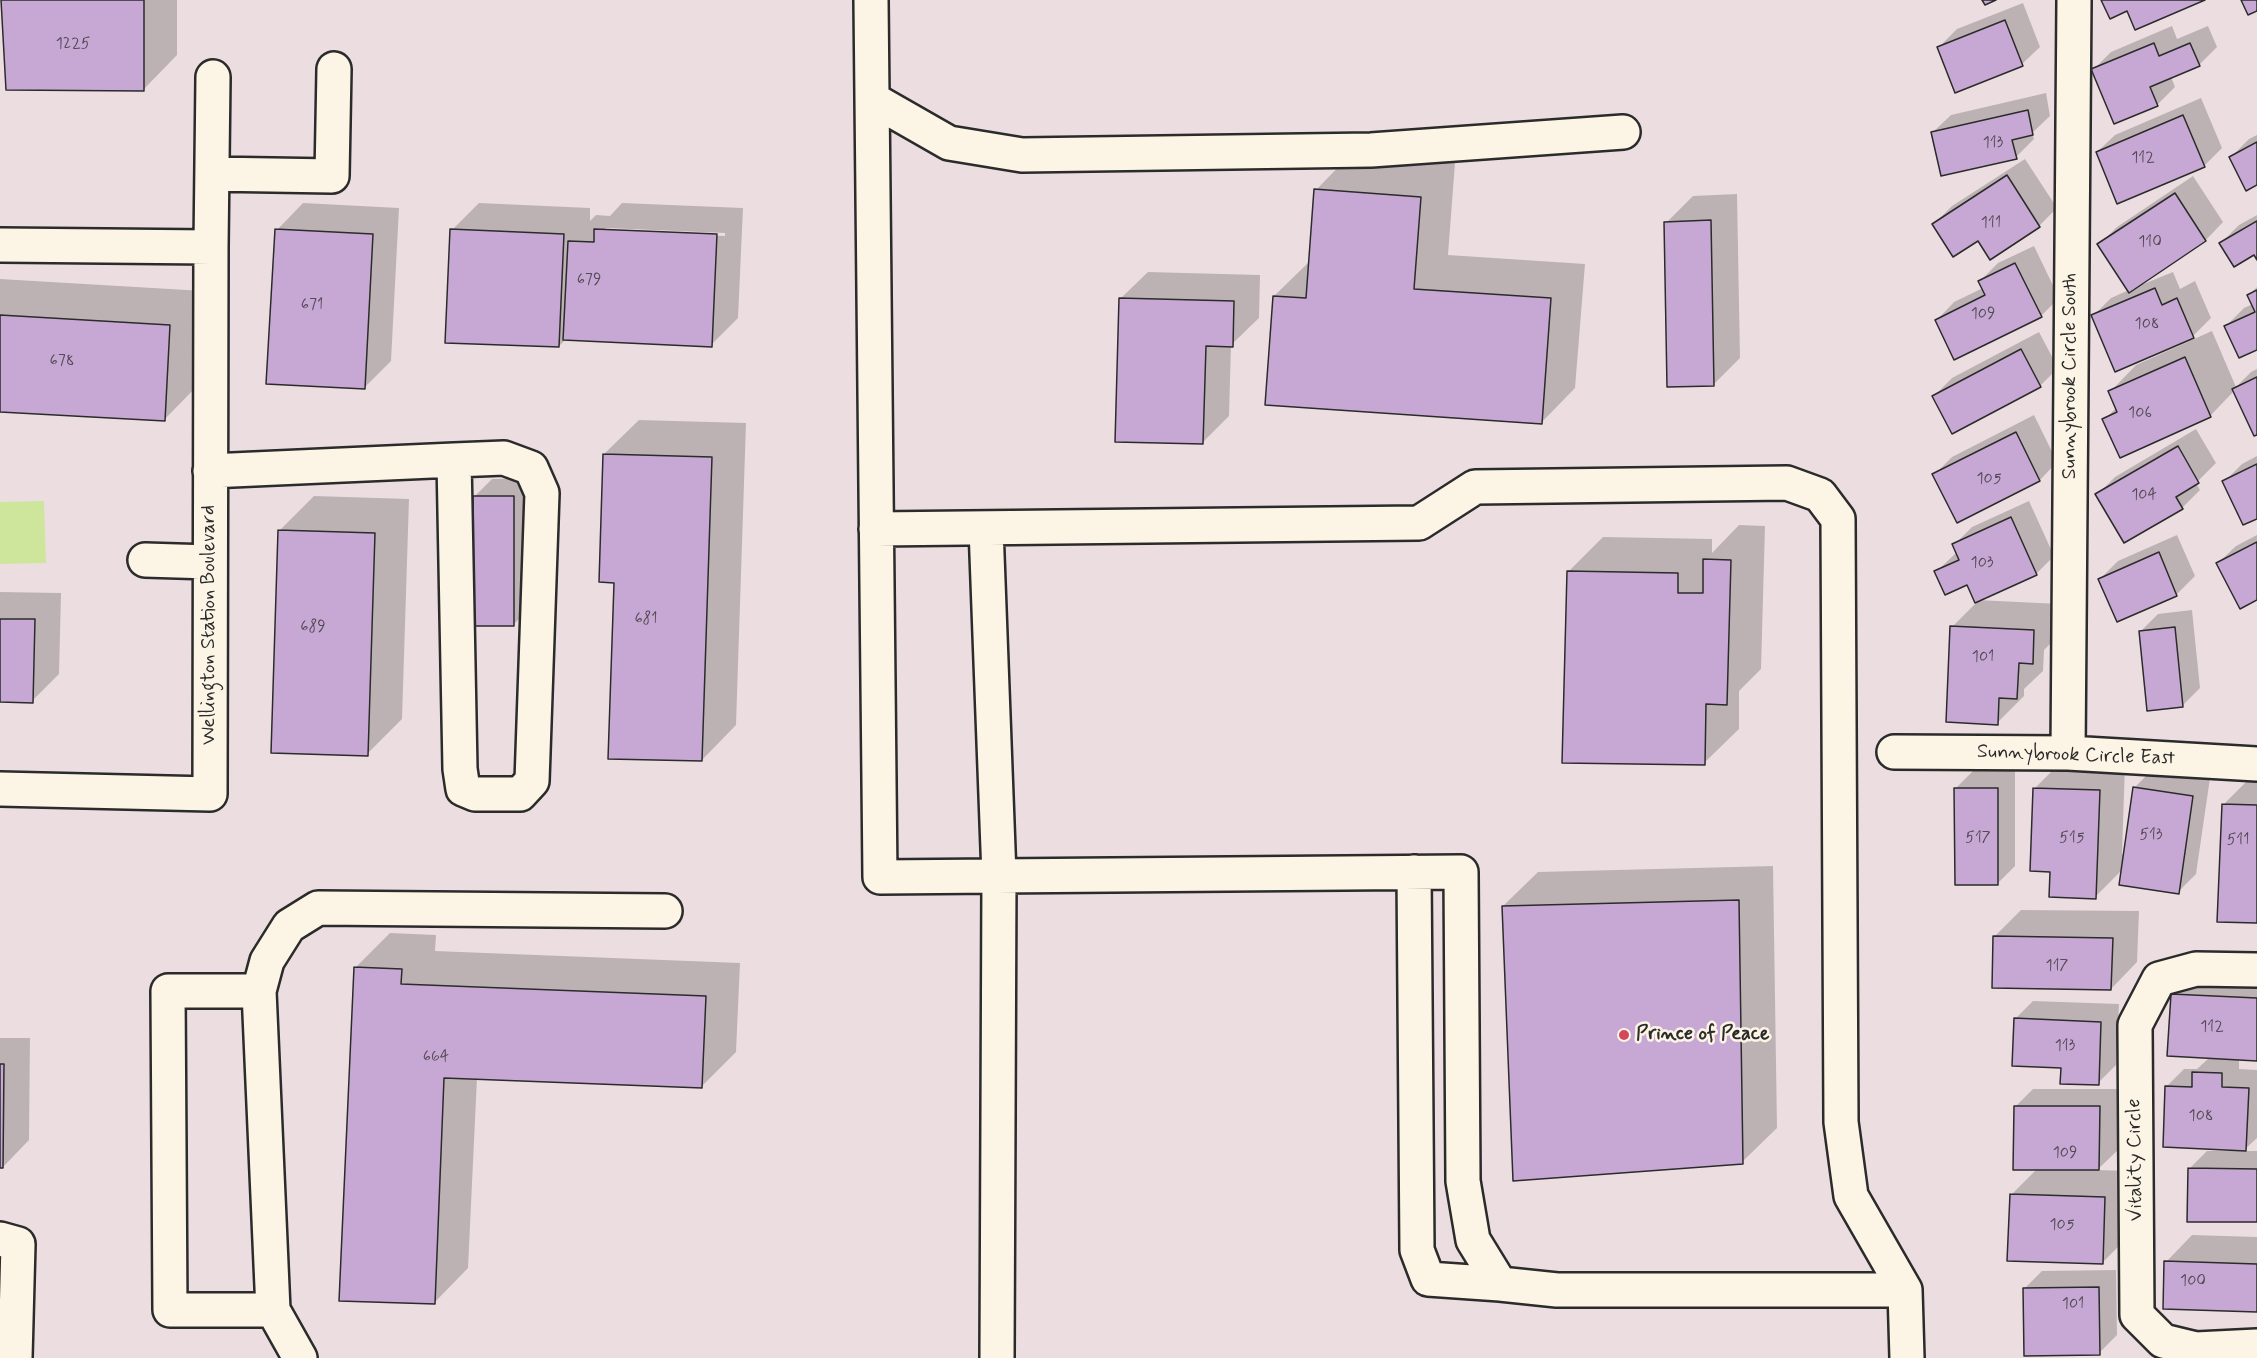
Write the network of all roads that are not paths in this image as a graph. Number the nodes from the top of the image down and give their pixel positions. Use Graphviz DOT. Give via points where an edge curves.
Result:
graph roads {
  1 [pos="871,0"];
  2 [pos="2074,0"];
  3 [pos="334,69"];
  4 [pos="213,77"];
  5 [pos="872,99"];
  6 [pos="1623,132"];
  7 [pos="212,174"];
  8 [pos="0,245"];
  9 [pos="211,247"];
  10 [pos="454,460"];
  11 [pos="210,471"];
  12 [pos="986,528"];
  13 [pos="876,529"];
  14 [pos="145,560"];
  15 [pos="210,562"];
  16 [pos="1894,752"];
  17 [pos="2067,753"];
  18 [pos="2257,764"];
  19 [pos="0,789"];
  20 [pos="1414,872"];
  21 [pos="999,876"];
  22 [pos="665,911"];
  23 [pos="2257,970"];
  24 [pos="260,991"];
  25 [pos="0,1239"];
  26 [pos="1500,1284"];
  27 [pos="1905,1290"];
  28 [pos="273,1310"];
  29 [pos="2257,1346"];
  30 [pos="10,1348"];
  31 [pos="300,1358"];
  32 [pos="997,1358"];
  33 [pos="1907,1358"];
  1 -- 5 [label="street"];
  2 -- 17 [label="street, Sunnybrook Circle South"];
  3 -- 7 [label="street" via="332,176"];
  4 -- 7 [label="street, Wellington Station Boulevard"];
  5 -- 6 [label="street" via="949,143 1022,155 1371,150"];
  5 -- 13 [label="street"];
  7 -- 9 [label="street, Wellington Station Boulevard"];
  8 -- 9 [label="street"];
  9 -- 11 [label="street, Wellington Station Boulevard"];
  10 -- 10 [label="street" via="504,458 531,468 542,493 532,781 519,794 475,794 464,789 460,769"];
  10 -- 11 [label="street"];
  11 -- 15 [label="street, Wellington Station Boulevard"];
  12 -- 13 [label="street"];
  12 -- 21 [label="street"];
  12 -- 27 [label="street" via="1419,523 1475,487 1787,483 1820,495 1838,519 1841,1122 1851,1196"];
  13 -- 21 [label="street" via="880,877"];
  14 -- 15 [label="street"];
  15 -- 19 [label="street, Wellington Station Boulevard" via="210,794"];
  16 -- 17 [label="street, Sunnybrook Circle East"];
  17 -- 18 [label="street, Sunnybrook Circle East"];
  20 -- 21 [label="street"];
  20 -- 26 [label="street" via="1461,872 1463,1181 1473,1240"];
  20 -- 26 [label="street" via="1417,1250 1428,1279"];
  21 -- 32 [label="street"];
  22 -- 24 [label="street" via="318,908 290,926 267,961"];
  23 -- 29 [label="street, Vitality Circle" via="2196,969 2159,979 2134,1025 2138,1315 2163,1341 2196,1349"];
  24 -- 28 [label="street"];
  24 -- 28 [label="street" via="168,991 170,1310"];
  25 -- 30 [label="street" via="18,1244"];
  26 -- 27 [label="street" via="1557,1290"];
  27 -- 33 [label="street"];
  28 -- 31 [label="street"];
}
